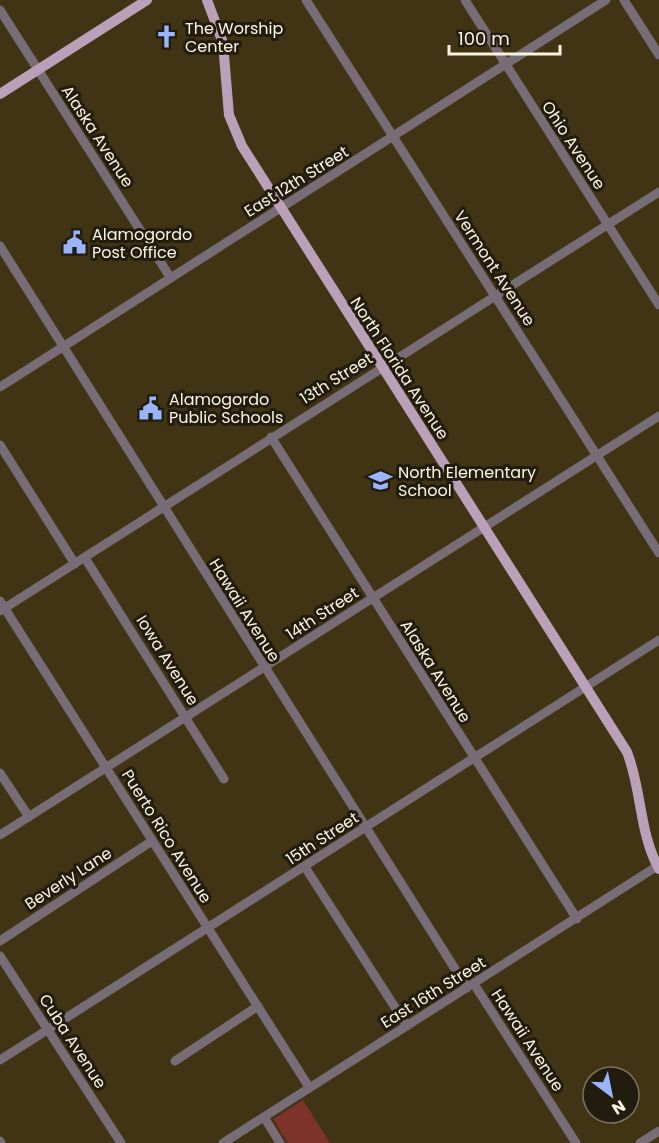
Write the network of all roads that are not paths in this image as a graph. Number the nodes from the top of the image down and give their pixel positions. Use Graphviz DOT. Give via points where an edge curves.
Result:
graph roads {
  1 [pos="147,0"];
  2 [pos="207,0"];
  3 [pos="306,0"];
  4 [pos="465,0"];
  5 [pos="606,0"];
  6 [pos="624,0"];
  7 [pos="0,10"];
  8 [pos="659,55"];
  9 [pos="505,64"];
  10 [pos="38,70"];
  11 [pos="0,94"];
  12 [pos="393,138"];
  13 [pos="659,192"];
  14 [pos="281,209"];
  15 [pos="607,224"];
  16 [pos="0,246"];
  17 [pos="170,277"];
  18 [pos="497,297"];
  19 [pos="659,305"];
  20 [pos="64,346"];
  21 [pos="382,367"];
  22 [pos="0,387"];
  23 [pos="659,416"];
  24 [pos="271,437"];
  25 [pos="0,445"];
  26 [pos="597,456"];
  27 [pos="163,508"];
  28 [pos="485,526"];
  29 [pos="659,554"];
  30 [pos="85,558"];
  31 [pos="75,564"];
  32 [pos="372,599"];
  33 [pos="1,606"];
  34 [pos="659,640"];
  35 [pos="264,668"];
  36 [pos="587,686"];
  37 [pos="186,717"];
  38 [pos="474,759"];
  39 [pos="106,768"];
  40 [pos="0,773"];
  41 [pos="224,779"];
  42 [pos="28,817"];
  43 [pos="365,828"];
  44 [pos="0,835"];
  45 [pos="152,841"];
  46 [pos="305,867"];
  47 [pos="658,867"];
  48 [pos="577,919"];
  49 [pos="208,927"];
  50 [pos="0,941"];
  51 [pos="0,956"];
  52 [pos="471,986"];
  53 [pos="258,1006"];
  54 [pos="407,1026"];
  55 [pos="47,1029"];
  56 [pos="0,1060"];
  57 [pos="175,1061"];
  58 [pos="309,1087"];
  59 [pos="264,1117"];
  60 [pos="659,1131"];
  61 [pos="121,1143"];
  62 [pos="223,1143"];
  63 [pos="280,1143"];
  64 [pos="576,1143"];
  65 [pos="640,1143"];
  1 -- 10 [label="main road"];
  2 -- 14 [label="main road, North Florida Avenue" via="223,43 229,115 242,146"];
  3 -- 12 [label="street, Vermont Avenue"];
  4 -- 9 [label="street, Ohio Avenue"];
  5 -- 9 [label="street, East 12th Street"];
  6 -- 8 [label="street"];
  7 -- 10 [label="street, Alaska Avenue"];
  9 -- 12 [label="street, East 12th Street"];
  9 -- 15 [label="street, Ohio Avenue"];
  10 -- 11 [label="main road"];
  10 -- 17 [label="street, Alaska Avenue"];
  12 -- 14 [label="street, East 12th Street"];
  12 -- 18 [label="street, Vermont Avenue"];
  13 -- 15 [label="street, 13th Street"];
  14 -- 17 [label="street, East 12th Street"];
  14 -- 21 [label="main road, North Florida Avenue"];
  15 -- 18 [label="street, 13th Street"];
  15 -- 19 [label="street, Ohio Avenue"];
  16 -- 20 [label="street, Hawaii Avenue"];
  17 -- 20 [label="street, East 12th Street"];
  18 -- 21 [label="street, 13th Street"];
  18 -- 26 [label="street, Vermont Avenue"];
  20 -- 22 [label="street, East 12th Street"];
  20 -- 27 [label="street, Hawaii Avenue"];
  21 -- 24 [label="street, 13th Street"];
  21 -- 28 [label="main road, North Florida Avenue"];
  23 -- 26 [label="street, 14th Street"];
  24 -- 27 [label="street, 13th Street"];
  24 -- 32 [label="street, Alaska Avenue"];
  25 -- 31 [label="street"];
  26 -- 28 [label="street, 14th Street"];
  26 -- 29 [label="street, Vermont Avenue"];
  27 -- 30 [label="street, 13th Street"];
  27 -- 35 [label="street, Hawaii Avenue"];
  28 -- 32 [label="street, 14th Street"];
  28 -- 36 [label="main road, North Florida Avenue"];
  30 -- 31 [label="street, 13th Street"];
  30 -- 37 [label="street, Iowa Avenue"];
  31 -- 33 [label="street, 13th Street"];
  32 -- 35 [label="street, 14th Street"];
  32 -- 38 [label="street, Alaska Avenue"];
  33 -- 39 [label="street, Puerto Rico Avenue"];
  34 -- 36 [label="street, 15th Street"];
  35 -- 37 [label="street, 14th Street"];
  35 -- 43 [label="street, Hawaii Avenue"];
  36 -- 38 [label="street, 15th Street"];
  36 -- 47 [label="main road, North Florida Avenue" via="627,752 645,834"];
  37 -- 39 [label="street, 14th Street"];
  37 -- 41 [label="street, Iowa Avenue"];
  38 -- 43 [label="street, 15th Street"];
  38 -- 48 [label="street, Alaska Avenue"];
  39 -- 42 [label="street, 14th Street"];
  39 -- 45 [label="street, Puerto Rico Avenue"];
  40 -- 42 [label="street"];
  42 -- 44 [label="street, 14th Street"];
  43 -- 46 [label="street, 15th Street"];
  43 -- 52 [label="street, Hawaii Avenue"];
  45 -- 49 [label="street, Puerto Rico Avenue"];
  45 -- 50 [label="street, Beverly Lane"];
  46 -- 49 [label="street, 15th Street"];
  46 -- 54 [label="street"];
  47 -- 48 [label="street, East 16th Street"];
  48 -- 52 [label="street, East 16th Street"];
  49 -- 53 [label="street, Puerto Rico Avenue"];
  49 -- 55 [label="street, 15th Street"];
  51 -- 55 [label="street, Cuba Avenue"];
  52 -- 54 [label="street, East 16th Street"];
  52 -- 64 [label="street, Hawaii Avenue"];
  53 -- 57 [label="street"];
  53 -- 58 [label="street, Puerto Rico Avenue"];
  54 -- 58 [label="street, East 16th Street"];
  55 -- 56 [label="street, 15th Street"];
  55 -- 61 [label="street, Cuba Avenue"];
  58 -- 59 [label="street, East 16th Street"];
  59 -- 62 [label="street, East 16th Street"];
  59 -- 63 [label="street"];
  60 -- 65 [label="street"];
}
